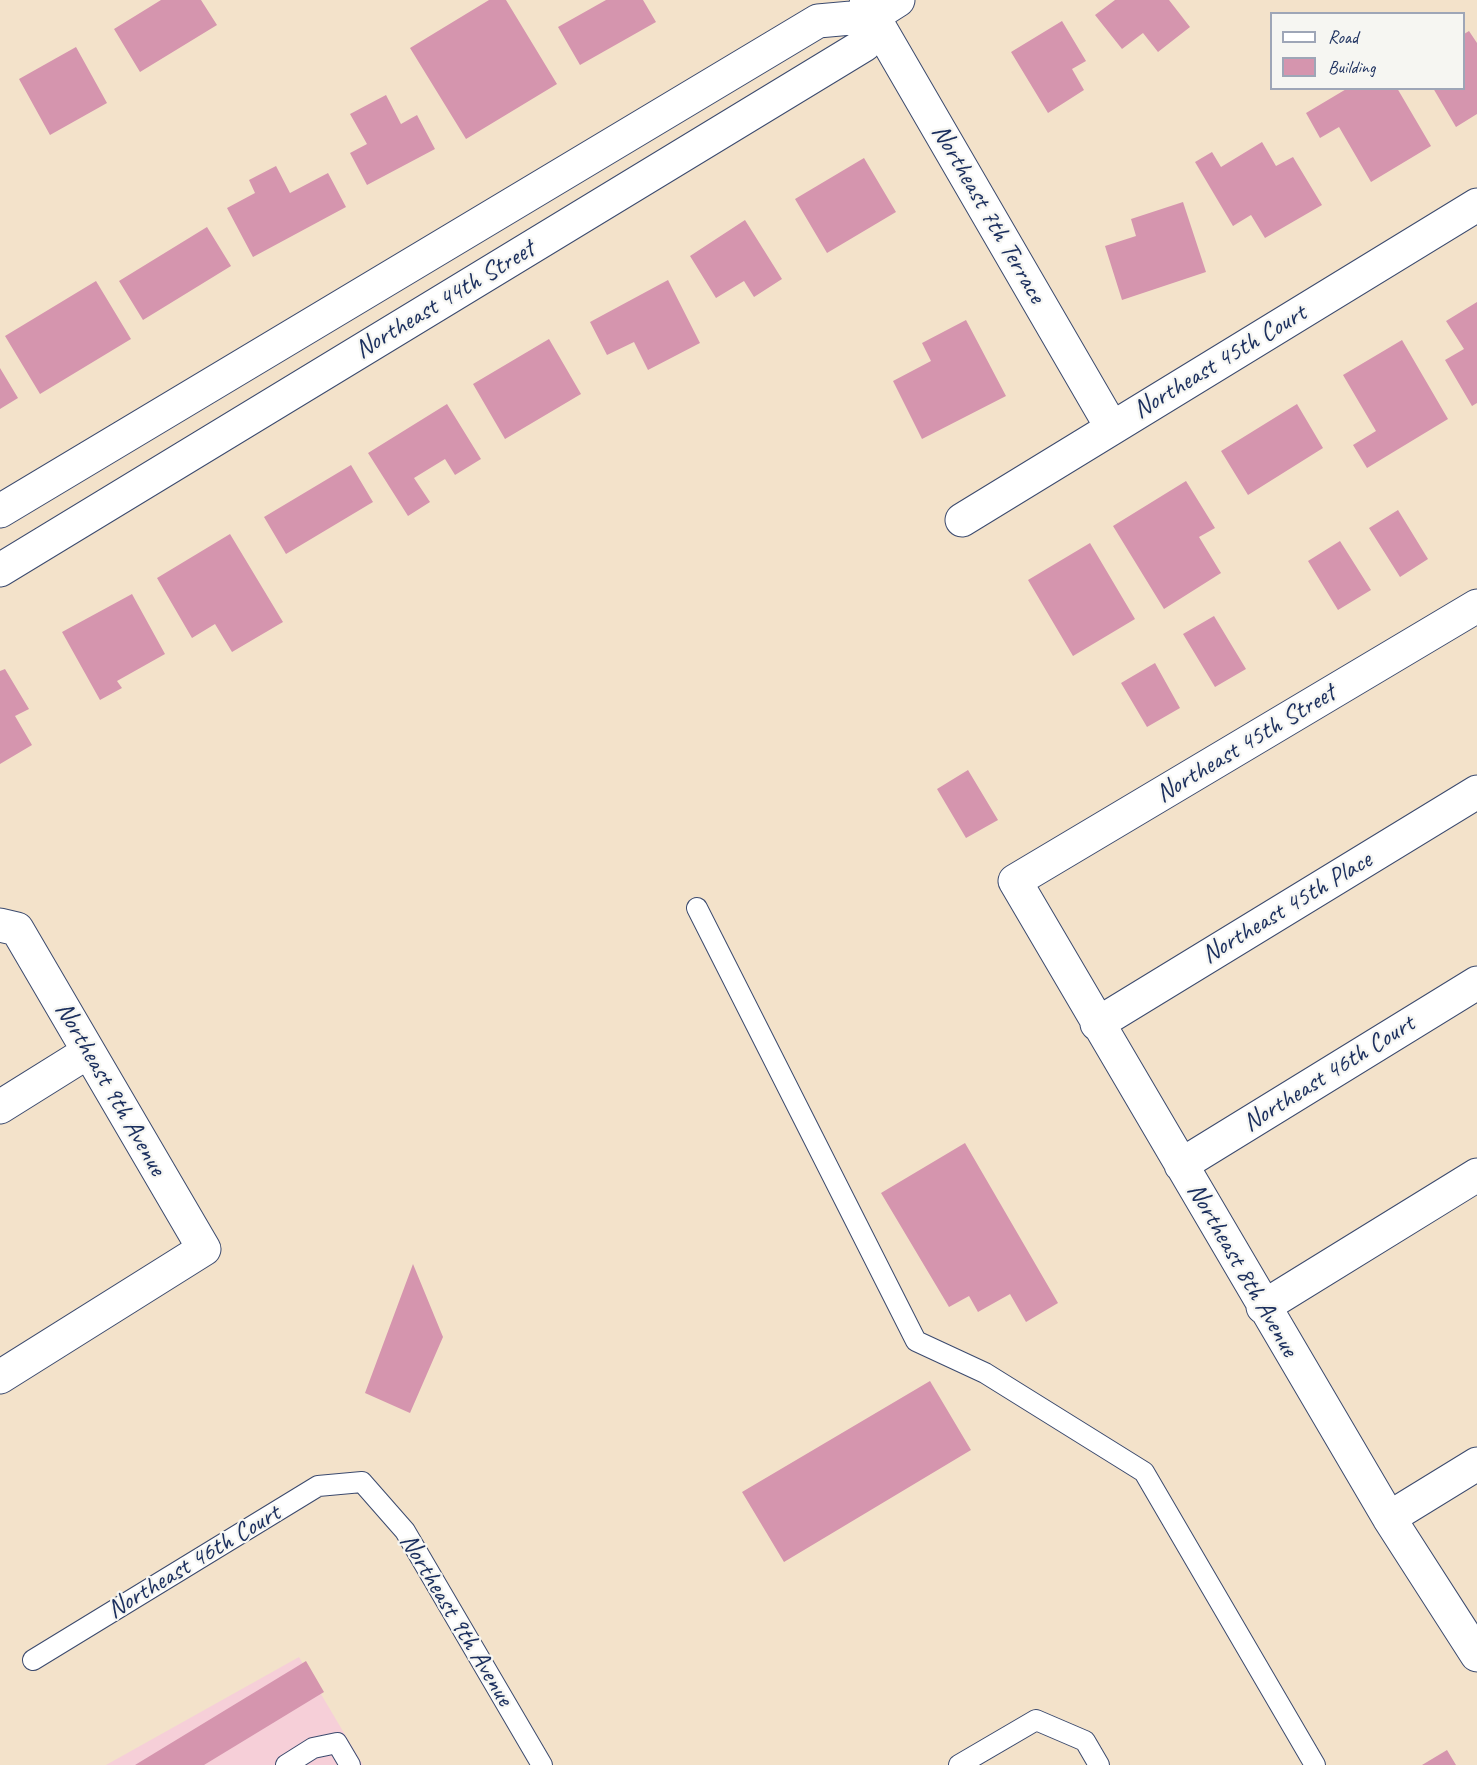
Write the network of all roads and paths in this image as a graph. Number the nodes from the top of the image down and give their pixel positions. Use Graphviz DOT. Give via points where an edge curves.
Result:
graph roads {
  1 [pos="878,5"];
  2 [pos="1477,205"];
  3 [pos="1112,428"];
  4 [pos="0,511"];
  5 [pos="963,520"];
  6 [pos="0,570"];
  7 [pos="1477,606"];
  8 [pos="1477,792"];
  9 [pos="1015,881"];
  10 [pos="697,908"];
  11 [pos="8,927"];
  12 [pos="1477,983"];
  13 [pos="1097,1024"];
  14 [pos="88,1052"];
  15 [pos="0,1107"];
  16 [pos="1181,1165"];
  17 [pos="1477,1175"];
  18 [pos="1263,1307"];
  19 [pos="0,1377"];
  20 [pos="1477,1464"];
  21 [pos="362,1482"];
  22 [pos="1389,1518"];
  23 [pos="1477,1654"];
  24 [pos="33,1660"];
  25 [pos="286,1765"];
  26 [pos="350,1765"];
  27 [pos="542,1765"];
  28 [pos="959,1765"];
  29 [pos="1099,1765"];
  30 [pos="1315,1765"];
  1 -- 3 [label="street, Northeast 7th Terrace"];
  1 -- 4 [label="street, Northeast 44th Street" via="818,21"];
  1 -- 6 [label="street, Northeast 44th Street" via="864,45"];
  2 -- 3 [label="street, Northeast 45th Court"];
  3 -- 5 [label="street, Northeast 45th Court"];
  7 -- 9 [label="street, Northeast 45th Street"];
  8 -- 13 [label="street, Northeast 45th Place"];
  9 -- 13 [label="street, Northeast 8th Avenue"];
  10 -- 30 [label="lane" via="916,1341 985,1373 1144,1472"];
  11 -- 14 [label="street, Northeast 9th Avenue"];
  12 -- 16 [label="street, Northeast 46th Court"];
  13 -- 16 [label="street, Northeast 8th Avenue"];
  14 -- 15 [label="street"];
  14 -- 19 [label="street, Northeast 9th Avenue" via="204,1249"];
  16 -- 18 [label="street, Northeast 8th Avenue"];
  17 -- 18 [label="street"];
  18 -- 22 [label="street, Northeast 8th Avenue"];
  20 -- 22 [label="street"];
  21 -- 24 [label="lane, Northeast 46th Court" via="318,1486"];
  21 -- 27 [label="lane, Northeast 9th Avenue" via="405,1531"];
  22 -- 23 [label="street, Northeast 8th Avenue"];
  25 -- 26 [label="lane" via="313,1748 337,1743"];
  28 -- 29 [label="lane" via="1036,1720 1085,1742"];
}
